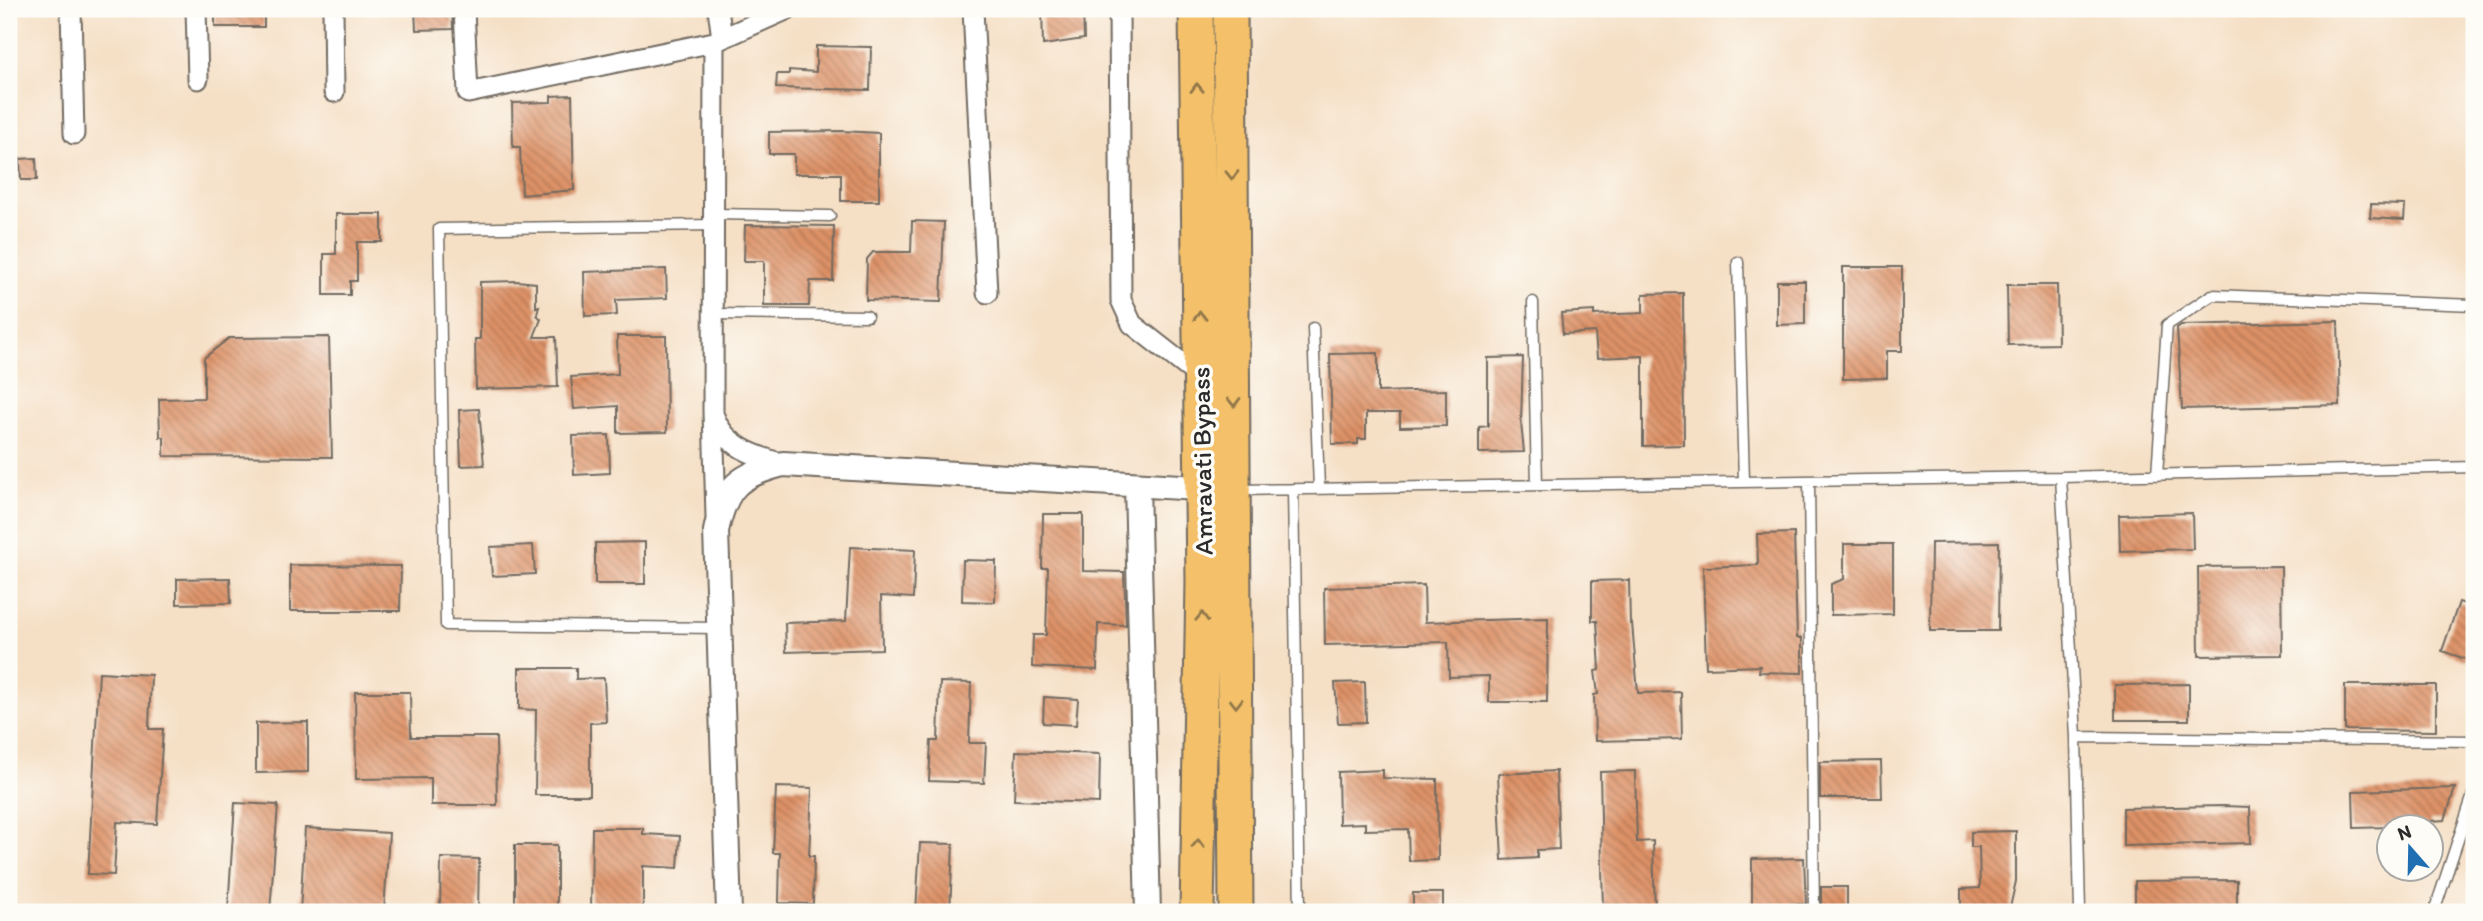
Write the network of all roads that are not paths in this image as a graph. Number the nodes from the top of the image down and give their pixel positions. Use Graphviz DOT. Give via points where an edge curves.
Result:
graph roads {
  1 [pos="71,9"];
  2 [pos="196,9"];
  3 [pos="333,9"];
  4 [pos="464,9"];
  5 [pos="718,9"];
  6 [pos="788,9"];
  7 [pos="973,9"];
  8 [pos="1119,9"];
  9 [pos="1196,9"];
  10 [pos="1230,9"];
  11 [pos="718,40"];
  12 [pos="198,79"];
  13 [pos="334,92"];
  14 [pos="74,134"];
  15 [pos="830,216"];
  16 [pos="714,219"];
  17 [pos="1738,262"];
  18 [pos="987,293"];
  19 [pos="1533,302"];
  20 [pos="2474,305"];
  21 [pos="713,314"];
  22 [pos="867,316"];
  23 [pos="1313,328"];
  24 [pos="1201,378"];
  25 [pos="713,411"];
  26 [pos="783,464"];
  27 [pos="2474,467"];
  28 [pos="2157,475"];
  29 [pos="2061,477"];
  30 [pos="1809,481"];
  31 [pos="1744,482"];
  32 [pos="1137,485"];
  33 [pos="1537,485"];
  34 [pos="1319,488"];
  35 [pos="1202,489"];
  36 [pos="1293,489"];
  37 [pos="1235,490"];
  38 [pos="716,531"];
  39 [pos="719,628"];
  40 [pos="2076,737"];
  41 [pos="2474,741"];
  42 [pos="2474,792"];
  43 [pos="729,912"];
  44 [pos="1148,912"];
  45 [pos="1197,912"];
  46 [pos="1236,912"];
  47 [pos="1300,912"];
  48 [pos="1814,912"];
  49 [pos="2081,912"];
  50 [pos="2434,912"];
  1 -- 14 [label="street"];
  2 -- 12 [label="street"];
  3 -- 13 [label="street"];
  4 -- 11 [label="street" via="468,93"];
  5 -- 11 [label="street"];
  6 -- 11 [label="street"];
  7 -- 18 [label="street"];
  8 -- 24 [label="street" via="1121,300 1132,324"];
  24 -- 9 [label="highway, Amravati Bypass, one-way"];
  10 -- 37 [label="highway, Amravati Bypass, one-way"];
  11 -- 16 [label="street"];
  15 -- 16 [label="lane"];
  16 -- 21 [label="street"];
  16 -- 39 [label="lane" via="439,229 446,625"];
  17 -- 31 [label="lane"];
  19 -- 33 [label="lane"];
  20 -- 28 [label="lane" via="2212,295 2166,326"];
  21 -- 22 [label="lane"];
  21 -- 25 [label="street"];
  23 -- 34 [label="lane"];
  24 -- 35 [label="highway, Amravati Bypass"];
  25 -- 26 [label="street" via="717,425 730,440 754,456"];
  25 -- 38 [label="street"];
  26 -- 32 [label="street"];
  26 -- 38 [label="street" via="754,472 734,484"];
  27 -- 28 [label="lane"];
  28 -- 29 [label="lane"];
  29 -- 30 [label="lane"];
  29 -- 40 [label="lane"];
  30 -- 31 [label="lane"];
  30 -- 48 [label="lane"];
  31 -- 33 [label="lane"];
  32 -- 35 [label="street"];
  32 -- 44 [label="street"];
  33 -- 34 [label="lane"];
  34 -- 36 [label="lane"];
  35 -- 37 [label="street"];
  45 -- 35 [label="highway, Amravati Bypass, one-way"];
  36 -- 37 [label="lane"];
  36 -- 47 [label="lane"];
  37 -- 46 [label="highway, Amravati Bypass, one-way"];
  38 -- 39 [label="street"];
  39 -- 43 [label="street"];
  40 -- 41 [label="lane"];
  40 -- 49 [label="lane"];
  42 -- 50 [label="lane"];
}
